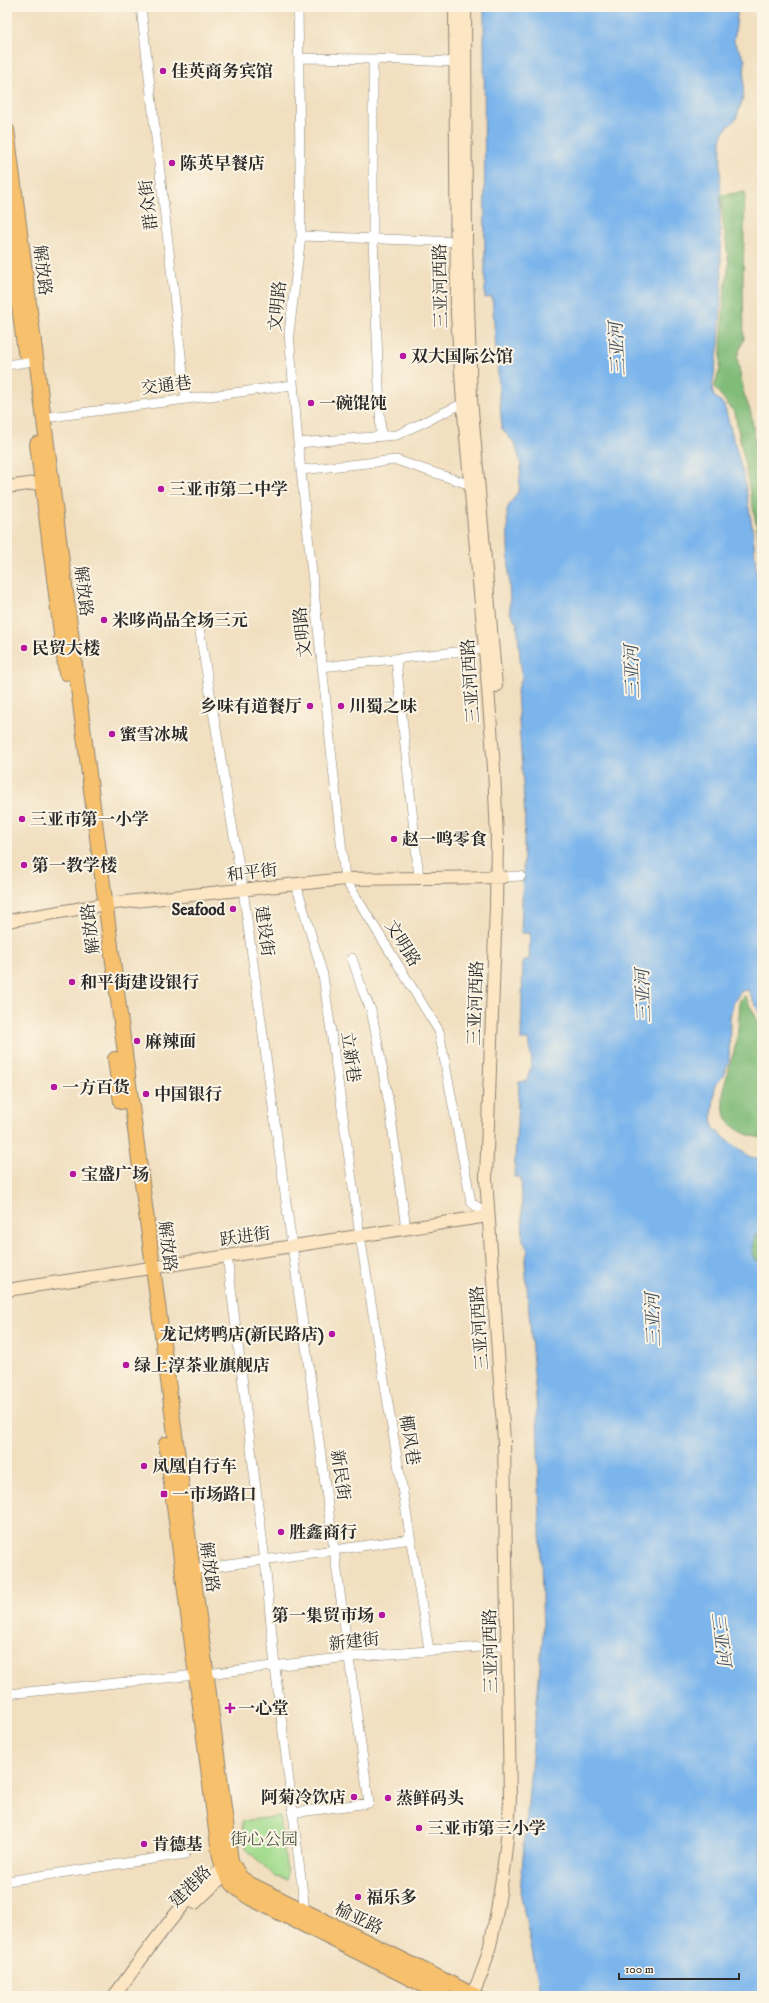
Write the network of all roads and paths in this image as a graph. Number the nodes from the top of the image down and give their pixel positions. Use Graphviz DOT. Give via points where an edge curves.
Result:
graph roads {
  1 [pos="141,7"];
  2 [pos="298,7"];
  3 [pos="455,7"];
  4 [pos="465,7"];
  5 [pos="299,58"];
  6 [pos="373,59"];
  7 [pos="456,62"];
  8 [pos="7,130"];
  9 [pos="7,214"];
  10 [pos="301,236"];
  11 [pos="373,239"];
  12 [pos="461,242"];
  13 [pos="12,293"];
  14 [pos="27,362"];
  15 [pos="7,365"];
  16 [pos="293,385"];
  17 [pos="186,399"];
  18 [pos="467,401"];
  19 [pos="43,418"];
  20 [pos="381,436"];
  21 [pos="298,443"];
  22 [pos="300,470"];
  23 [pos="46,478"];
  24 [pos="7,480"];
  25 [pos="475,486"];
  26 [pos="7,487"];
  27 [pos="198,621"];
  28 [pos="490,649"];
  29 [pos="396,660"];
  30 [pos="322,667"];
  31 [pos="521,876"];
  32 [pos="500,877"];
  33 [pos="419,878"];
  34 [pos="345,879"];
  35 [pos="296,884"];
  36 [pos="243,890"];
  37 [pos="101,905"];
  38 [pos="7,922"];
  39 [pos="352,958"];
  40 [pos="488,1216"];
  41 [pos="406,1229"];
  42 [pos="360,1236"];
  43 [pos="293,1247"];
  44 [pos="227,1256"];
  45 [pos="148,1268"];
  46 [pos="7,1290"];
  47 [pos="411,1540"];
  48 [pos="335,1551"];
  49 [pos="265,1560"];
  50 [pos="192,1570"];
  51 [pos="507,1645"];
  52 [pos="429,1650"];
  53 [pos="349,1657"];
  54 [pos="275,1667"];
  55 [pos="201,1675"];
  56 [pos="7,1694"];
  57 [pos="292,1813"];
  58 [pos="185,1854"];
  59 [pos="227,1869"];
  60 [pos="7,1881"];
  61 [pos="305,1911"];
  62 [pos="114,1996"];
  63 [pos="121,1996"];
  64 [pos="445,1996"];
  65 [pos="475,1996"];
  1 -- 17 [label="street, 群众街"];
  2 -- 5 [label="street, 文明路"];
  3 -- 7 [label="main road, 三亚河西路"];
  4 -- 12 [label="main road, 三亚河西路"];
  5 -- 6 [label="street"];
  5 -- 10 [label="street, 文明路"];
  6 -- 7 [label="street"];
  6 -- 11 [label="street"];
  7 -- 12 [label="main road, 三亚河西路"];
  8 -- 19 [label="main road, 解放路"];
  9 -- 13 [label="main road, 解放路"];
  10 -- 11 [label="street"];
  10 -- 16 [label="street, 文明路" via="289,333"];
  11 -- 12 [label="street"];
  11 -- 20 [label="street"];
  12 -- 18 [label="main road, 三亚河西路" via="457,314"];
  13 -- 14 [label="main road, 解放路"];
  14 -- 15 [label="street"];
  14 -- 23 [label="main road, 解放路"];
  16 -- 17 [label="street, 交通巷"];
  16 -- 21 [label="street, 文明路"];
  17 -- 19 [label="street, 交通巷"];
  18 -- 20 [label="street" via="397,435"];
  18 -- 25 [label="main road, 三亚河西路"];
  19 -- 23 [label="main road, 解放路"];
  20 -- 21 [label="street"];
  21 -- 22 [label="street, 文明路"];
  22 -- 25 [label="street" via="396,460"];
  22 -- 30 [label="street, 文明路"];
  23 -- 24 [label="main road"];
  23 -- 26 [label="main road"];
  23 -- 37 [label="main road, 解放路"];
  25 -- 28 [label="main road, 三亚河西路"];
  27 -- 36 [label="street, 建设街"];
  28 -- 29 [label="street"];
  28 -- 32 [label="main road, 三亚河西路" via="503,809"];
  29 -- 30 [label="street"];
  29 -- 33 [label="street"];
  30 -- 34 [label="street, 文明路"];
  31 -- 32 [label="street"];
  32 -- 33 [label="main road, 和平街"];
  32 -- 40 [label="main road, 三亚河西路" via="487,1137"];
  32 -- 65 [label="main road, 三亚河西路" via="494,1216 510,1463 516,1802 512,1862 496,1951 486,1984"];
  33 -- 34 [label="main road, 和平街"];
  34 -- 35 [label="main road, 和平街"];
  34 -- 40 [label="street, 文明路" via="439,1031 471,1202"];
  35 -- 36 [label="main road, 和平街"];
  35 -- 42 [label="street, 立新巷" via="323,975"];
  36 -- 37 [label="main road, 和平街"];
  36 -- 43 [label="street, 建设街"];
  37 -- 38 [label="main road, 和平街"];
  37 -- 45 [label="main road, 解放路"];
  39 -- 41 [label="street" via="371,1010 390,1110"];
  40 -- 41 [label="main road, 跃进街"];
  40 -- 51 [label="main road, 三亚河西路" via="504,1441"];
  41 -- 42 [label="main road, 跃进街"];
  42 -- 43 [label="main road, 跃进街"];
  42 -- 47 [label="street, 椰风巷"];
  43 -- 44 [label="main road, 跃进街"];
  43 -- 48 [label="street, 新民街"];
  44 -- 45 [label="main road, 跃进街"];
  44 -- 49 [label="street"];
  45 -- 46 [label="main road, 跃进街"];
  45 -- 50 [label="main road, 解放路"];
  45 -- 55 [label="main road, 解放路"];
  47 -- 48 [label="street"];
  47 -- 52 [label="street, 椰风巷"];
  48 -- 49 [label="street"];
  48 -- 53 [label="street, 新民街"];
  49 -- 50 [label="street"];
  49 -- 54 [label="street"];
  50 -- 55 [label="main road, 解放路"];
  51 -- 52 [label="street, 新建街"];
  51 -- 65 [label="main road, 三亚河西路" via="509,1837 489,1948"];
  52 -- 53 [label="street, 新建街"];
  53 -- 54 [label="street, 新建街"];
  53 -- 57 [label="street, 新民街" via="369,1803"];
  54 -- 55 [label="street, 新建街"];
  54 -- 57 [label="street"];
  55 -- 56 [label="street, 新建街"];
  55 -- 59 [label="main road, 解放路"];
  57 -- 61 [label="street"];
  58 -- 60 [label="street"];
  59 -- 61 [label="main road, 榆亚路" via="245,1882"];
  59 -- 62 [label="main road, 建港路" via="207,1880 192,1896"];
  59 -- 63 [label="main road, 建港路" via="170,1931"];
  59 -- 64 [label="main road, 榆亚路" via="233,1886 250,1898"];
  61 -- 65 [label="main road, 榆亚路"];
}
